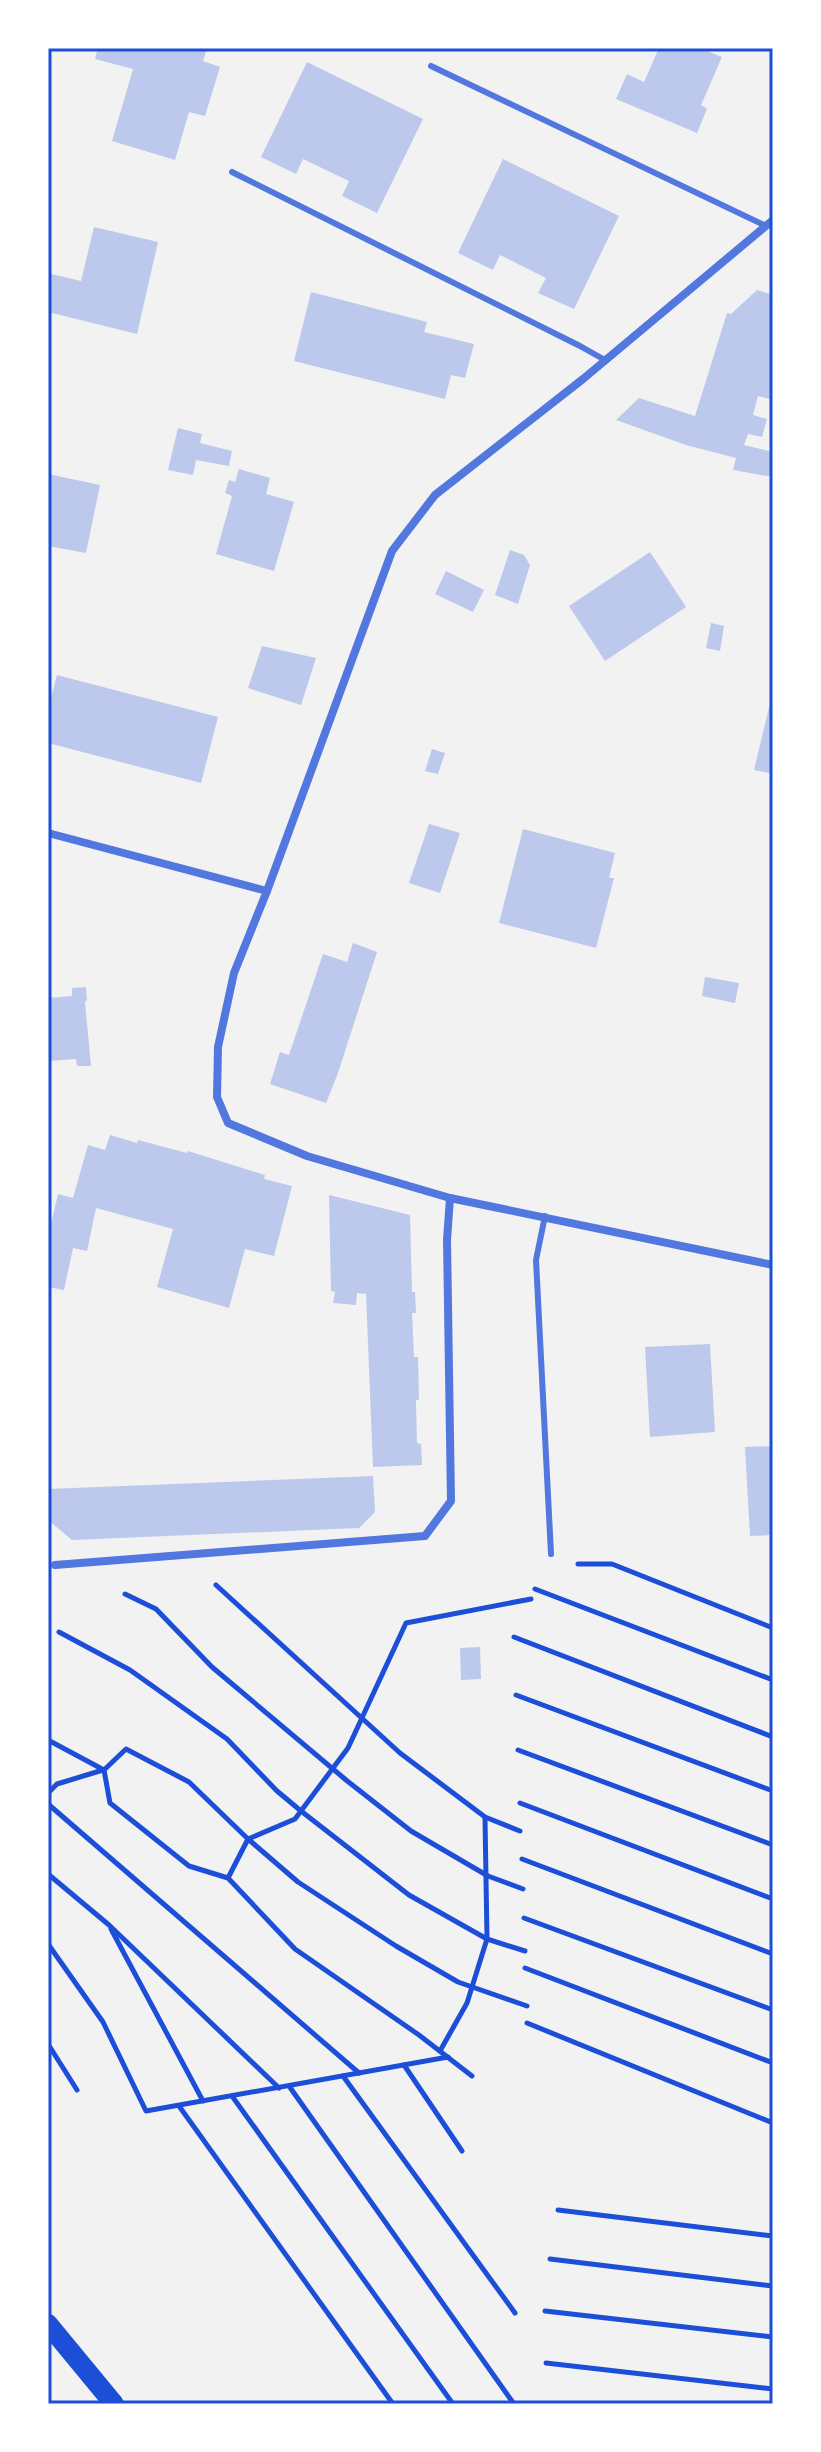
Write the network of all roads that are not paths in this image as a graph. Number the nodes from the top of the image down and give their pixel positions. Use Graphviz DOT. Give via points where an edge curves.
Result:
graph roads {
  1 [pos="431,66"];
  2 [pos="232,172"];
  3 [pos="770,223"];
  4 [pos="605,360"];
  5 [pos="48,833"];
  6 [pos="267,891"];
  7 [pos="450,1198"];
  8 [pos="545,1216"];
  9 [pos="773,1265"];
  10 [pos="551,1554"];
  11 [pos="55,1565"];
  12 [pos="48,2324"];
  13 [pos="114,2404"];
  1 -- 3 [label="lane"];
  2 -- 4 [label="lane"];
  3 -- 4 [label="street"];
  4 -- 6 [label="street" via="435,495 392,551"];
  5 -- 6 [label="street"];
  6 -- 7 [label="street" via="234,973 218,1047 217,1097 228,1123 307,1156"];
  7 -- 8 [label="street"];
  7 -- 11 [label="street" via="451,1501 425,1536"];
  8 -- 9 [label="street"];
  8 -- 10 [label="lane" via="536,1260"];
  12 -- 13 [label="main road"];
}
